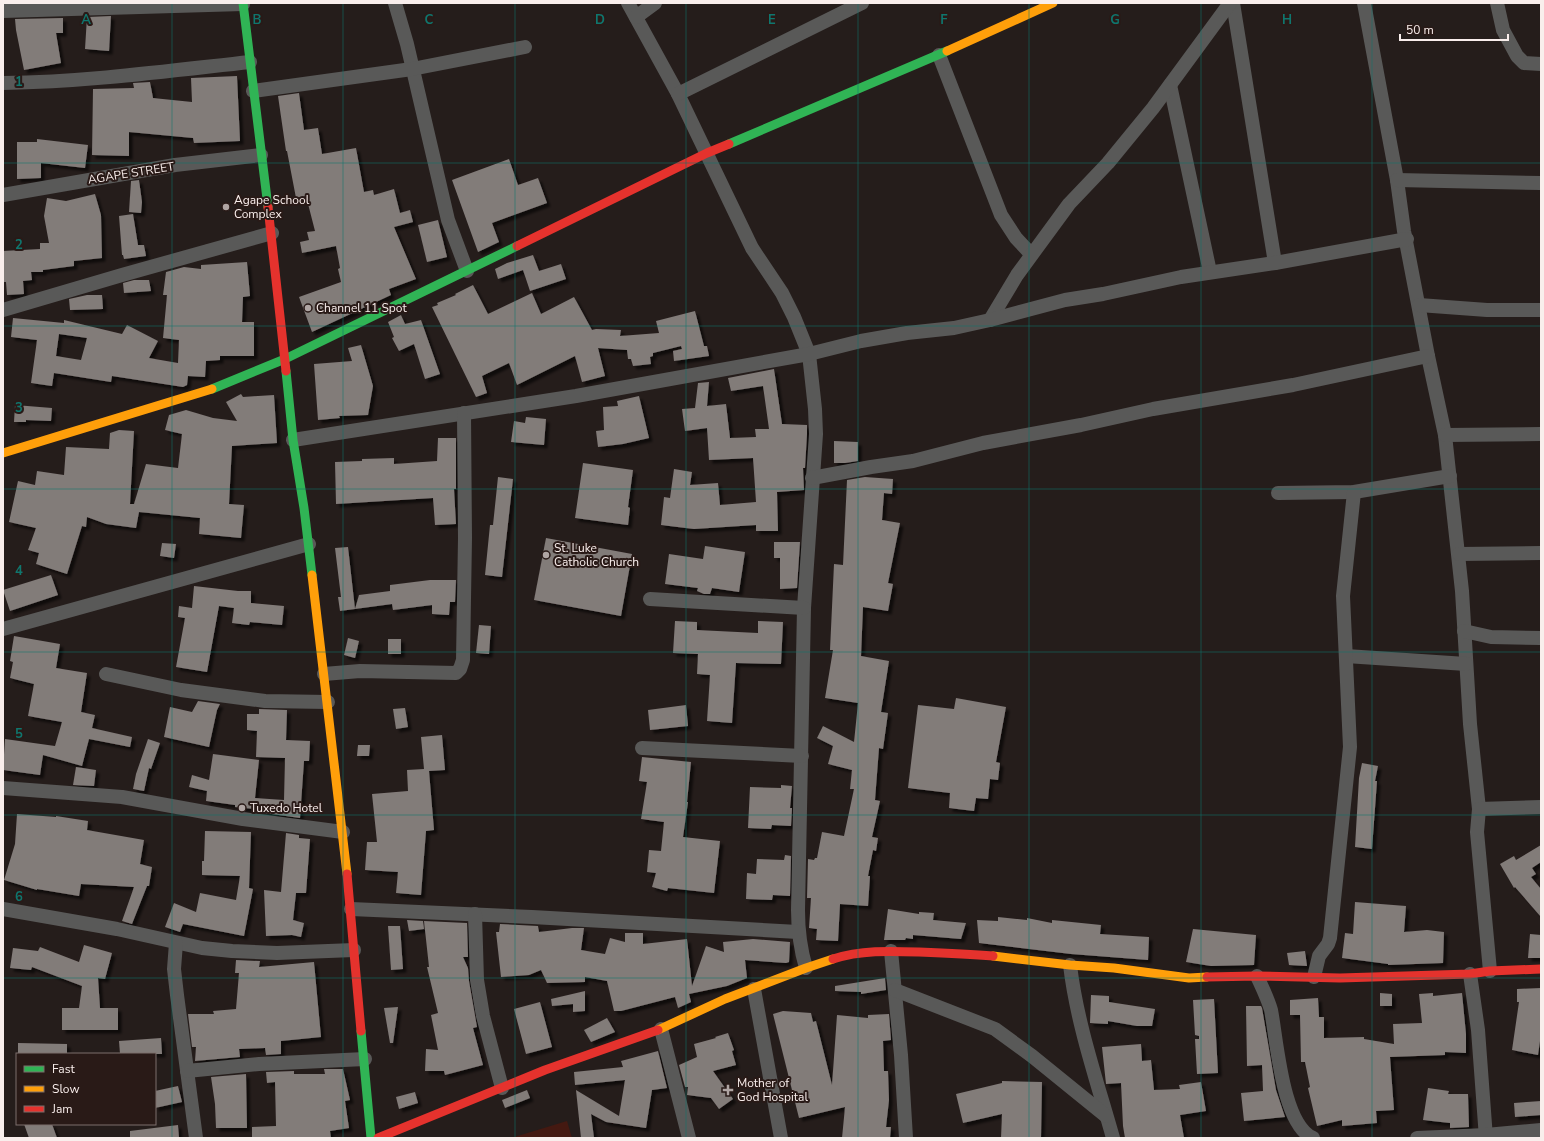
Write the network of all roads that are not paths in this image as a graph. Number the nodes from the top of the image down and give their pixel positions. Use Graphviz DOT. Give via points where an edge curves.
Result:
graph roads {
  1 [pos="243,3"];
  2 [pos="396,3"];
  3 [pos="628,3"];
  4 [pos="654,3"];
  5 [pos="862,3"];
  6 [pos="1053,3"];
  7 [pos="1231,3"];
  8 [pos="1364,3"];
  9 [pos="1497,3"];
  10 [pos="3,11"];
  11 [pos="636,17"];
  12 [pos="524,46"];
  13 [pos="939,55"];
  14 [pos="250,62"];
  15 [pos="1541,64"];
  16 [pos="412,69"];
  17 [pos="3,83"];
  18 [pos="1170,85"];
  19 [pos="253,92"];
  20 [pos="678,94"];
  21 [pos="707,153"];
  22 [pos="261,155"];
  23 [pos="1397,180"];
  24 [pos="1541,183"];
  25 [pos="3,195"];
  26 [pos="272,233"];
  27 [pos="1407,239"];
  28 [pos="1032,254"];
  29 [pos="1275,263"];
  30 [pos="467,271"];
  31 [pos="1210,272"];
  32 [pos="1419,306"];
  33 [pos="3,310"];
  34 [pos="1541,310"];
  35 [pos="990,320"];
  36 [pos="809,354"];
  37 [pos="1428,356"];
  38 [pos="285,359"];
  39 [pos="464,413"];
  40 [pos="1541,434"];
  41 [pos="1446,435"];
  42 [pos="293,440"];
  43 [pos="3,453"];
  44 [pos="1450,476"];
  45 [pos="812,478"];
  46 [pos="1354,492"];
  47 [pos="1278,493"];
  48 [pos="309,544"];
  49 [pos="1541,553"];
  50 [pos="1459,554"];
  51 [pos="650,599"];
  52 [pos="804,608"];
  53 [pos="3,629"];
  54 [pos="1464,631"];
  55 [pos="1541,638"];
  56 [pos="1346,656"];
  57 [pos="1466,664"];
  58 [pos="106,674"];
  59 [pos="324,674"];
  60 [pos="328,702"];
  61 [pos="642,748"];
  62 [pos="802,756"];
  63 [pos="3,788"];
  64 [pos="1541,807"];
  65 [pos="1479,809"];
  66 [pos="343,832"];
  67 [pos="3,909"];
  68 [pos="351,909"];
  69 [pos="476,914"];
  70 [pos="798,932"];
  71 [pos="176,943"];
  72 [pos="354,950"];
  73 [pos="891,951"];
  74 [pos="1070,965"];
  75 [pos="806,968"];
  76 [pos="1541,969"];
  77 [pos="1490,971"];
  78 [pos="1470,974"];
  79 [pos="1257,976"];
  80 [pos="1314,977"];
  81 [pos="754,989"];
  82 [pos="894,990"];
  83 [pos="661,1029"];
  84 [pos="364,1059"];
  85 [pos="187,1071"];
  86 [pos="502,1088"];
  87 [pos="1106,1116"];
  88 [pos="1541,1130"];
  89 [pos="1486,1136"];
  90 [pos="196,1138"];
  91 [pos="371,1138"];
  92 [pos="378,1138"];
  93 [pos="689,1138"];
  94 [pos="782,1138"];
  95 [pos="906,1138"];
  96 [pos="1113,1138"];
  97 [pos="1313,1138"];
  98 [pos="1417,1138"];
  1 -- 10 [label="street"];
  1 -- 14 [label="street"];
  2 -- 16 [label="street"];
  3 -- 11 [label="street"];
  4 -- 11 [label="street"];
  5 -- 20 [label="street"];
  6 -- 13 [label="street"];
  7 -- 18 [label="street"];
  7 -- 29 [label="street"];
  8 -- 23 [label="street"];
  9 -- 15 [label="street" via="1503,30 1518,56 1524,63"];
  11 -- 20 [label="street"];
  12 -- 16 [label="street"];
  13 -- 21 [label="street"];
  13 -- 28 [label="street" via="1001,214 1016,238"];
  14 -- 17 [label="street" via="103,78"];
  14 -- 19 [label="street"];
  16 -- 19 [label="street"];
  16 -- 30 [label="street" via="448,220"];
  18 -- 28 [label="street" via="1108,163 1069,204"];
  18 -- 31 [label="street"];
  19 -- 22 [label="street"];
  20 -- 21 [label="street"];
  21 -- 30 [label="street"];
  21 -- 36 [label="street" via="752,248 785,299"];
  22 -- 25 [label="street, AGAPE STREET" via="175,166"];
  22 -- 26 [label="street"];
  23 -- 24 [label="street"];
  23 -- 27 [label="street"];
  26 -- 33 [label="street"];
  26 -- 38 [label="street"];
  27 -- 29 [label="street"];
  27 -- 32 [label="street"];
  28 -- 35 [label="street"];
  29 -- 31 [label="street"];
  30 -- 38 [label="street"];
  31 -- 35 [label="street" via="1065,300"];
  32 -- 34 [label="street"];
  32 -- 37 [label="street"];
  35 -- 36 [label="street" via="954,328 861,341"];
  36 -- 39 [label="street" via="576,396"];
  36 -- 45 [label="street" via="816,409"];
  37 -- 41 [label="street"];
  37 -- 45 [label="street" via="1292,385 1153,409 983,443 913,461"];
  38 -- 42 [label="street"];
  38 -- 43 [label="street" via="183,399"];
  39 -- 42 [label="street"];
  39 -- 59 [label="street" via="465,538 463,660 460,669 456,673 360,671"];
  40 -- 41 [label="street"];
  41 -- 44 [label="street"];
  42 -- 48 [label="street"];
  44 -- 46 [label="street"];
  44 -- 50 [label="street"];
  45 -- 52 [label="street"];
  46 -- 47 [label="street"];
  46 -- 56 [label="street" via="1343,596"];
  48 -- 53 [label="street"];
  48 -- 59 [label="street"];
  49 -- 50 [label="street"];
  50 -- 54 [label="street"];
  51 -- 52 [label="street"];
  52 -- 62 [label="street"];
  54 -- 55 [label="street" via="1490,637"];
  54 -- 57 [label="street"];
  56 -- 57 [label="street"];
  56 -- 80 [label="street" via="1349,763 1330,938 1320,956"];
  57 -- 65 [label="street"];
  58 -- 60 [label="street" via="189,691 265,701"];
  59 -- 60 [label="street"];
  60 -- 66 [label="street"];
  61 -- 62 [label="street"];
  62 -- 70 [label="street"];
  63 -- 66 [label="street" via="122,797 243,819"];
  64 -- 65 [label="street"];
  65 -- 77 [label="street" via="1477,832"];
  66 -- 68 [label="street"];
  67 -- 71 [label="street" via="117,929"];
  68 -- 69 [label="street"];
  68 -- 72 [label="street"];
  69 -- 70 [label="street"];
  69 -- 86 [label="street" via="477,980 483,1016"];
  70 -- 75 [label="street"];
  71 -- 72 [label="street" via="232,951 277,953"];
  71 -- 85 [label="street" via="176,995"];
  72 -- 84 [label="street"];
  73 -- 74 [label="street" via="963,954"];
  73 -- 75 [label="street" via="847,955"];
  73 -- 82 [label="street"];
  74 -- 79 [label="street" via="1190,978"];
  74 -- 87 [label="street" via="1081,1023"];
  75 -- 81 [label="street"];
  76 -- 77 [label="street"];
  77 -- 78 [label="street"];
  78 -- 80 [label="street"];
  78 -- 89 [label="street" via="1478,1030"];
  79 -- 80 [label="street"];
  79 -- 97 [label="street" via="1270,1009 1276,1049 1290,1107 1299,1126"];
  81 -- 83 [label="street"];
  81 -- 94 [label="street"];
  82 -- 87 [label="street" via="995,1029"];
  82 -- 95 [label="street"];
  83 -- 86 [label="street"];
  83 -- 93 [label="street"];
  84 -- 85 [label="street" via="259,1064"];
  84 -- 91 [label="street"];
  85 -- 90 [label="street"];
  86 -- 92 [label="street"];
  87 -- 96 [label="street"];
  88 -- 89 [label="street"];
  89 -- 98 [label="street"];
}
